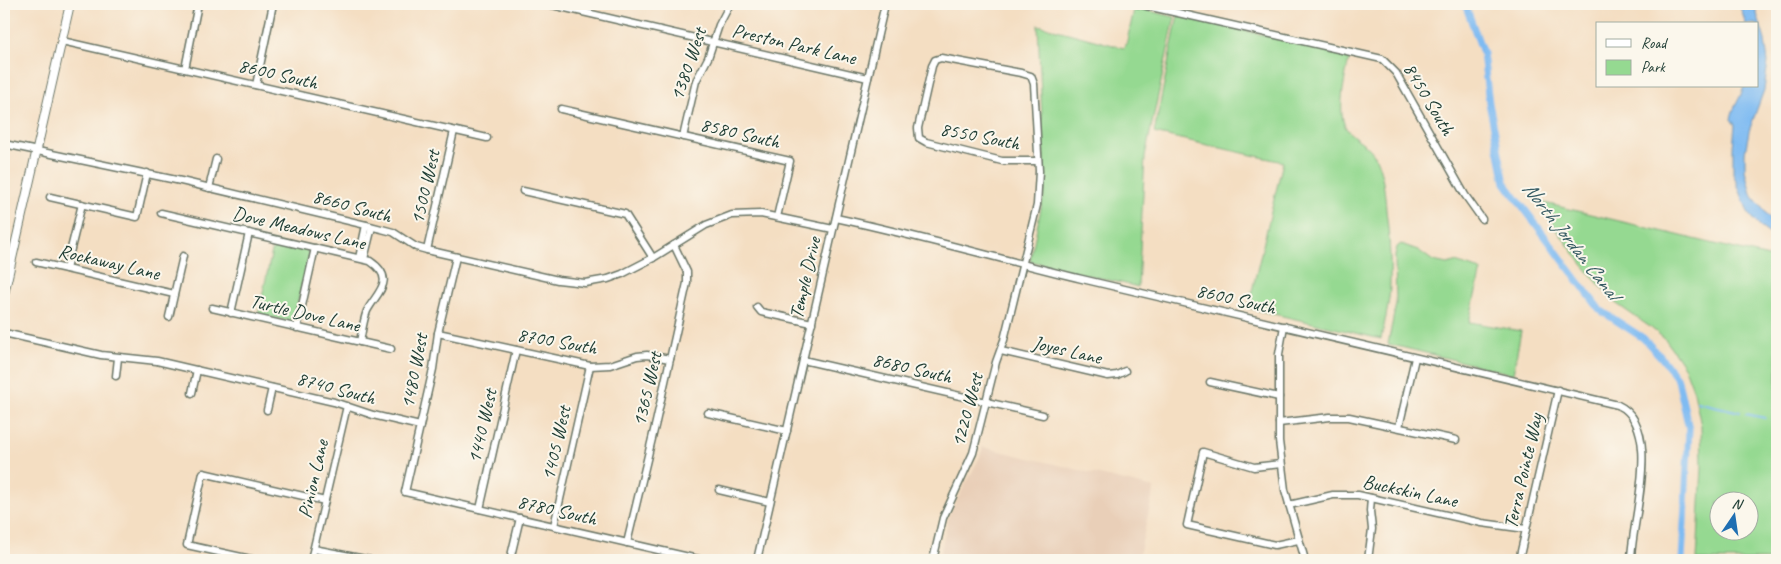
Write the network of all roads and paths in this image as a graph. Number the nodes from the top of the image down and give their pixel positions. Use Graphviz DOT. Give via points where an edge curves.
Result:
graph roads {
  1 [pos="70,4"];
  2 [pos="198,4"];
  3 [pos="273,4"];
  4 [pos="548,4"];
  5 [pos="730,4"];
  6 [pos="885,4"];
  7 [pos="1138,4"];
  8 [pos="62,41"];
  9 [pos="713,42"];
  10 [pos="185,69"];
  11 [pos="868,78"];
  12 [pos="256,85"];
  13 [pos="561,109"];
  14 [pos="454,131"];
  15 [pos="918,136"];
  16 [pos="683,137"];
  17 [pos="487,138"];
  18 [pos="4,144"];
  19 [pos="36,151"];
  20 [pos="216,158"];
  21 [pos="1038,161"];
  22 [pos="147,173"];
  23 [pos="210,188"];
  24 [pos="523,191"];
  25 [pos="50,197"];
  26 [pos="82,204"];
  27 [pos="161,213"];
  28 [pos="777,216"];
  29 [pos="836,218"];
  30 [pos="1482,219"];
  31 [pos="369,226"];
  32 [pos="833,229"];
  33 [pos="249,233"];
  34 [pos="674,245"];
  35 [pos="315,248"];
  36 [pos="427,250"];
  37 [pos="183,256"];
  38 [pos="456,257"];
  39 [pos="653,258"];
  40 [pos="362,259"];
  41 [pos="36,262"];
  42 [pos="1022,264"];
  43 [pos="66,269"];
  44 [pos="4,294"];
  45 [pos="174,294"];
  46 [pos="212,308"];
  47 [pos="757,308"];
  48 [pos="231,313"];
  49 [pos="169,317"];
  50 [pos="812,323"];
  51 [pos="1284,326"];
  52 [pos="297,328"];
  53 [pos="4,333"];
  54 [pos="438,333"];
  55 [pos="360,342"];
  56 [pos="391,350"];
  57 [pos="516,350"];
  58 [pos="1001,351"];
  59 [pos="118,358"];
  60 [pos="1414,358"];
  61 [pos="670,359"];
  62 [pos="803,360"];
  63 [pos="590,366"];
  64 [pos="196,370"];
  65 [pos="1125,371"];
  66 [pos="116,376"];
  67 [pos="1210,382"];
  68 [pos="272,388"];
  69 [pos="1558,390"];
  70 [pos="192,393"];
  71 [pos="1278,397"];
  72 [pos="986,402"];
  73 [pos="348,406"];
  74 [pos="267,410"];
  75 [pos="708,413"];
  76 [pos="1043,415"];
  77 [pos="1279,423"];
  78 [pos="420,426"];
  79 [pos="1399,427"];
  80 [pos="787,431"];
  81 [pos="1456,440"];
  82 [pos="1281,464"];
  83 [pos="719,490"];
  84 [pos="404,492"];
  85 [pos="1371,498"];
  86 [pos="325,501"];
  87 [pos="770,502"];
  88 [pos="1289,506"];
  89 [pos="480,509"];
  90 [pos="520,518"];
  91 [pos="554,526"];
  92 [pos="1526,529"];
  93 [pos="1298,540"];
  94 [pos="627,543"];
  95 [pos="314,549"];
  96 [pos="255,560"];
  97 [pos="312,560"];
  98 [pos="370,560"];
  99 [pos="510,560"];
  100 [pos="702,560"];
  101 [pos="757,560"];
  102 [pos="933,560"];
  103 [pos="1305,560"];
  104 [pos="1368,560"];
  105 [pos="1519,560"];
  106 [pos="1631,560"];
  1 -- 8 [label="main road"];
  2 -- 10 [label="street"];
  3 -- 12 [label="street"];
  4 -- 9 [label="street, Preston Park Lane"];
  5 -- 9 [label="street, 1380 West"];
  6 -- 11 [label="street, Temple Drive"];
  7 -- 30 [label="street, 8450 South" via="1382,59 1396,73"];
  8 -- 10 [label="street, 8600 South"];
  8 -- 19 [label="main road"];
  9 -- 11 [label="street, Preston Park Lane"];
  9 -- 16 [label="street, 1380 West" via="696,81"];
  10 -- 12 [label="street, 8600 South"];
  11 -- 29 [label="street, Temple Drive"];
  12 -- 14 [label="street, 8600 South"];
  13 -- 16 [label="street, 8580 South"];
  14 -- 17 [label="street, 8600 South"];
  14 -- 36 [label="street, 1500 West"];
  15 -- 21 [label="street, 8550 South" via="926,142 1002,161"];
  15 -- 21 [label="street, 1220 West" via="935,60 944,58 1021,73 1031,76 1034,84"];
  16 -- 28 [label="street, 8580 South" via="790,161"];
  18 -- 19 [label="street, 8660 South"];
  19 -- 22 [label="street, 8660 South"];
  19 -- 44 [label="main road"];
  20 -- 23 [label="street"];
  21 -- 42 [label="street, 1220 West" via="1038,197"];
  22 -- 23 [label="street, 8660 South"];
  22 -- 26 [label="street" via="137,217"];
  23 -- 31 [label="street, 8660 South"];
  24 -- 39 [label="street" via="625,214"];
  25 -- 26 [label="street"];
  26 -- 43 [label="street"];
  27 -- 33 [label="street, Dove Meadows Lane"];
  28 -- 32 [label="street, 8660 South"];
  28 -- 34 [label="street, 8660 South" via="732,215 706,224"];
  29 -- 32 [label="street, Temple Drive"];
  29 -- 42 [label="street, 8600 South"];
  31 -- 36 [label="street, 8660 South" via="393,232"];
  31 -- 40 [label="street"];
  32 -- 50 [label="street, Temple Drive"];
  33 -- 35 [label="street, Dove Meadows Lane"];
  33 -- 48 [label="street"];
  34 -- 39 [label="street, 8660 South"];
  34 -- 61 [label="street, 1365 West" via="685,267 687,283"];
  35 -- 40 [label="street, Dove Meadows Lane"];
  35 -- 52 [label="street"];
  36 -- 38 [label="street, 8660 South"];
  37 -- 45 [label="street"];
  38 -- 39 [label="street, 8660 South" via="585,283 608,280"];
  38 -- 54 [label="street, 1480 West"];
  40 -- 55 [label="street, Dove Meadows Lane" via="376,265 383,284 368,310"];
  41 -- 43 [label="street, Rockaway Lane"];
  42 -- 51 [label="street, 8600 South"];
  42 -- 58 [label="street, 1220 West"];
  43 -- 45 [label="street, Rockaway Lane"];
  45 -- 49 [label="street"];
  46 -- 48 [label="street, Turtle Dove Lane"];
  47 -- 50 [label="street" via="761,312"];
  48 -- 52 [label="street, Turtle Dove Lane"];
  50 -- 62 [label="street, Temple Drive"];
  51 -- 60 [label="street, 8600 South"];
  51 -- 71 [label="street" via="1279,354"];
  52 -- 55 [label="street, Turtle Dove Lane"];
  53 -- 59 [label="street, 8740 South"];
  54 -- 57 [label="street, 8700 South"];
  54 -- 78 [label="street, 1480 West"];
  55 -- 56 [label="street, Turtle Dove Lane"];
  57 -- 63 [label="street, 8700 South"];
  57 -- 89 [label="street, 1440 West"];
  58 -- 65 [label="street, Joyes Lane" via="1108,376"];
  58 -- 72 [label="street, 1220 West"];
  59 -- 64 [label="street, 8740 South"];
  59 -- 66 [label="street"];
  60 -- 69 [label="street, 8600 South"];
  60 -- 79 [label="street"];
  61 -- 63 [label="street, 8700 South" via="647,355 610,365"];
  61 -- 94 [label="street, 1365 West"];
  62 -- 72 [label="street, 8680 South"];
  62 -- 80 [label="street, Temple Drive"];
  63 -- 91 [label="street, 1405 West"];
  64 -- 68 [label="street, 8740 South"];
  64 -- 70 [label="street"];
  67 -- 71 [label="street"];
  68 -- 73 [label="street, 8740 South"];
  68 -- 74 [label="street, 8740 South"];
  69 -- 92 [label="street, Terra Pointe Way"];
  69 -- 106 [label="street, 8600 South" via="1613,403 1627,411 1637,426 1641,445 1639,502"];
  71 -- 77 [label="street"];
  72 -- 76 [label="street, 8680 South"];
  72 -- 102 [label="street, 1220 West" via="973,453 943,518"];
  73 -- 78 [label="street, 8740 South"];
  73 -- 86 [label="street, Pinion Lane"];
  75 -- 80 [label="street"];
  77 -- 79 [label="street" via="1330,417"];
  77 -- 82 [label="street"];
  78 -- 84 [label="street, 1480 West"];
  79 -- 81 [label="street"];
  80 -- 87 [label="street, Temple Drive"];
  82 -- 88 [label="street"];
  82 -- 93 [label="street" via="1254,467 1203,452 1187,525 1275,545"];
  83 -- 87 [label="street"];
  84 -- 89 [label="street, 8780 South"];
  85 -- 88 [label="street, Buckskin Lane" via="1358,494 1333,495"];
  85 -- 92 [label="street, Buckskin Lane" via="1482,523"];
  85 -- 104 [label="street"];
  86 -- 95 [label="street, Pinion Lane"];
  86 -- 96 [label="street" via="203,473 187,545"];
  87 -- 101 [label="street, Temple Drive"];
  88 -- 93 [label="street"];
  89 -- 90 [label="street, 8780 South"];
  90 -- 91 [label="street, 8780 South"];
  90 -- 99 [label="street"];
  91 -- 94 [label="street, 8780 South"];
  92 -- 105 [label="street, Terra Pointe Way"];
  93 -- 103 [label="street"];
  94 -- 100 [label="street, 8780 South"];
  95 -- 97 [label="street, Pinion Lane"];
  95 -- 98 [label="street"];
}
